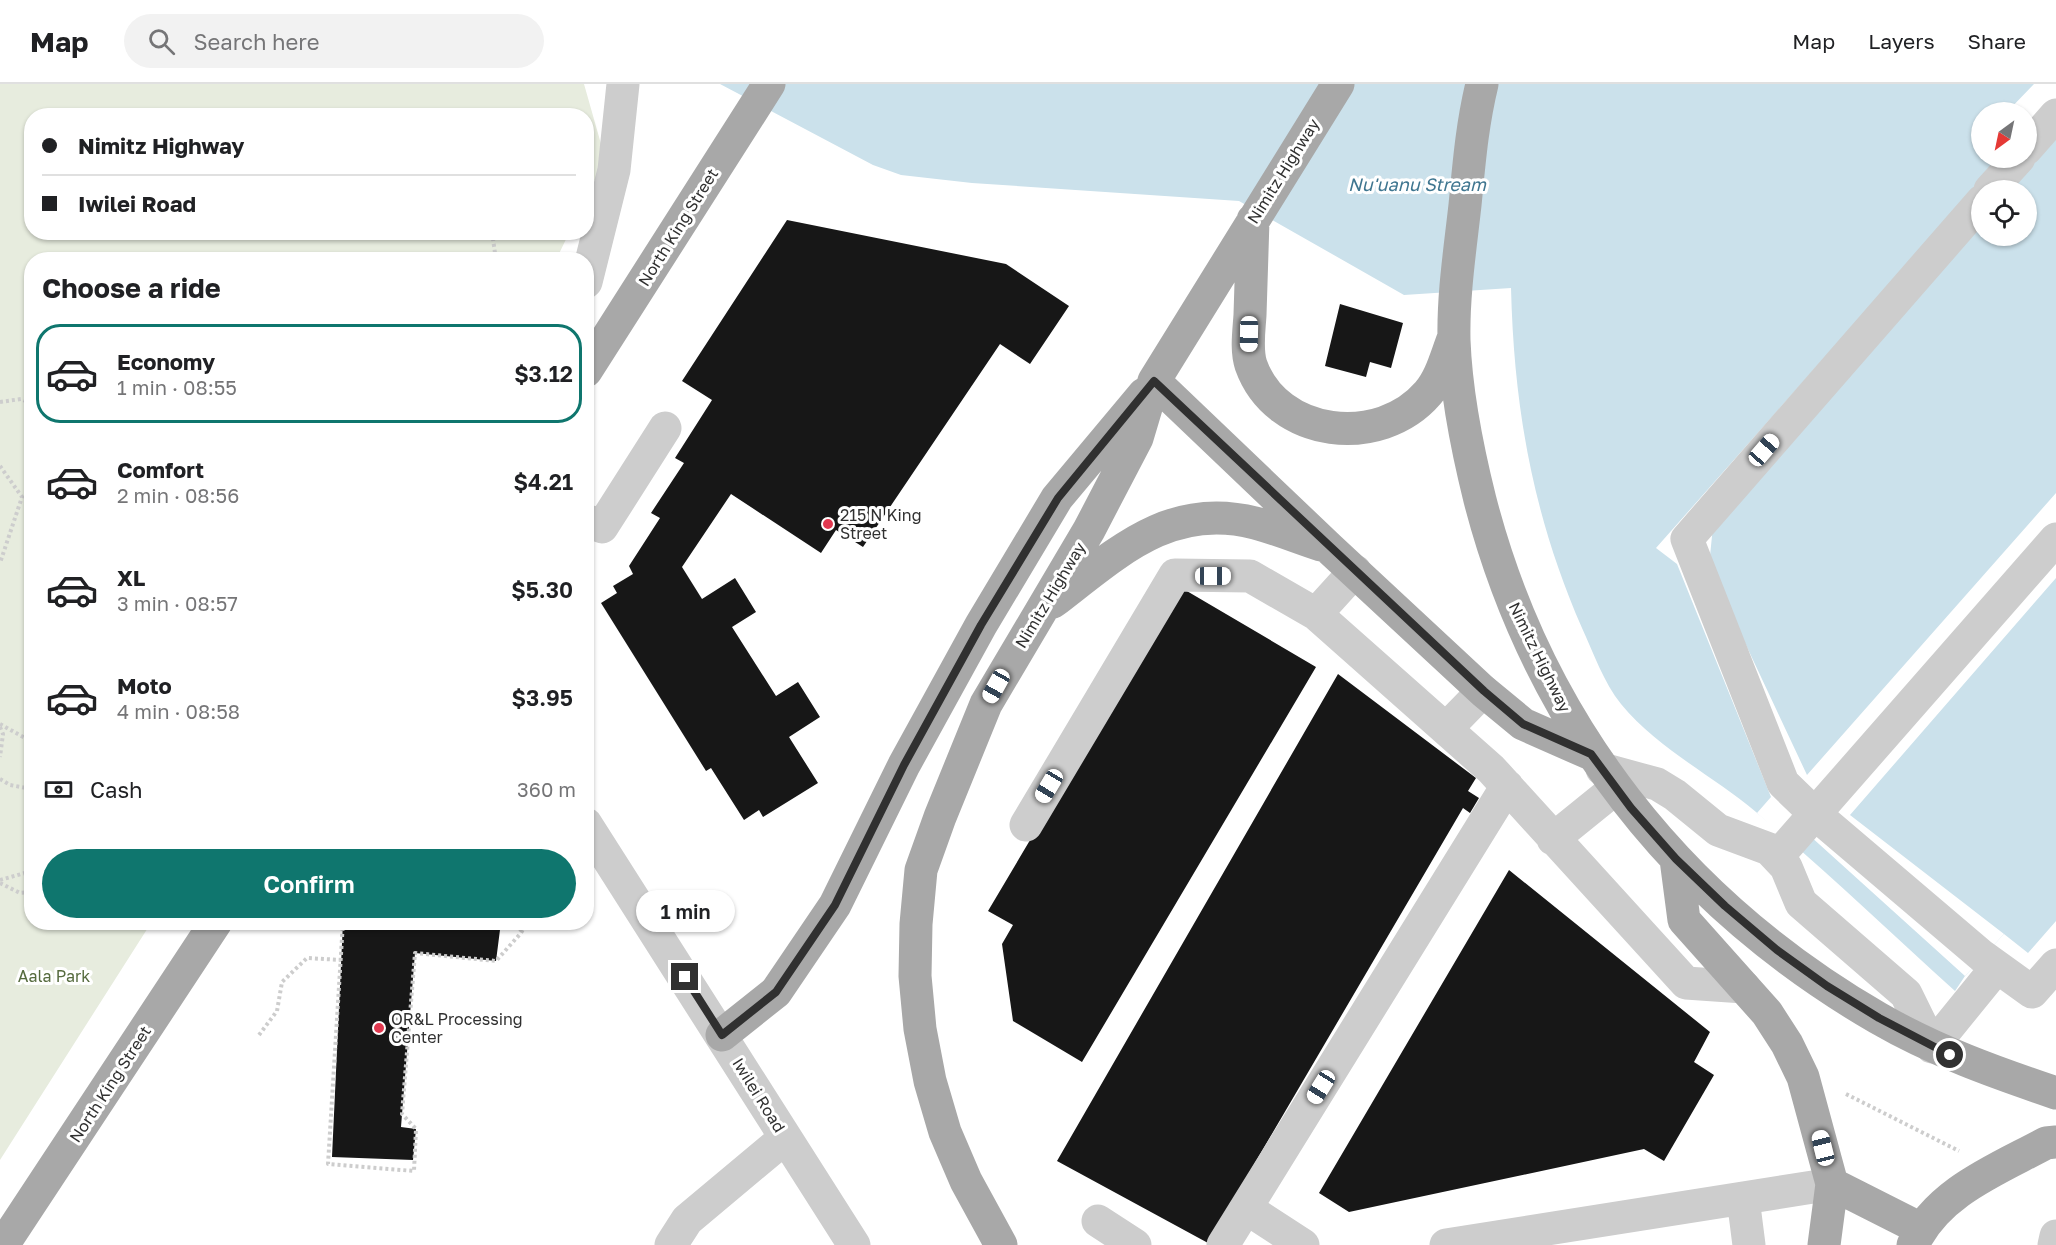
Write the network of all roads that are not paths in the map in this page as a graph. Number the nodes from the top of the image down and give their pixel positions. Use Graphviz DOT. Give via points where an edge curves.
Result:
graph roads {
  1 [pos="623,84"];
  2 [pos="769,84"];
  3 [pos="1338,84"];
  4 [pos="1482,84"];
  5 [pos="2056,115"];
  6 [pos="2037,137"];
  7 [pos="2010,168"];
  8 [pos="1999,180"];
  9 [pos="1971,214"];
  10 [pos="1253,218"];
  11 [pos="594,252"];
  12 [pos="1455,334"];
  13 [pos="594,358"];
  14 [pos="1154,381"];
  15 [pos="665,428"];
  16 [pos="594,523"];
  17 [pos="2056,539"];
  18 [pos="1329,548"];
  19 [pos="1355,571"];
  20 [pos="1037,614"];
  21 [pos="1316,614"];
  22 [pos="1484,691"];
  23 [pos="1446,729"];
  24 [pos="1603,770"];
  25 [pos="1507,786"];
  26 [pos="1815,814"];
  27 [pos="1026,825"];
  28 [pos="594,836"];
  29 [pos="1554,839"];
  30 [pos="1777,856"];
  31 [pos="1676,859"];
  32 [pos="211,930"];
  33 [pos="2056,965"];
  34 [pos="1997,967"];
  35 [pos="1744,987"];
  36 [pos="722,1035"];
  37 [pos="1932,1047"];
  38 [pos="2056,1093"];
  39 [pos="785,1138"];
  40 [pos="2056,1142"];
  41 [pos="1832,1184"];
  42 [pos="1743,1198"];
  43 [pos="1246,1208"];
  44 [pos="1098,1221"];
  45 [pos="1569,1235"];
  46 [pos="2056,1236"];
  47 [pos="1922,1240"];
  48 [pos="3,1245"];
  49 [pos="671,1245"];
  50 [pos="854,1245"];
  51 [pos="1001,1245"];
  52 [pos="1135,1245"];
  53 [pos="1223,1245"];
  54 [pos="1303,1245"];
  55 [pos="1446,1245"];
  56 [pos="1749,1245"];
  57 [pos="1824,1245"];
  58 [pos="2054,1245"];
  1 -- 11 [label="street" via="614,170"];
  2 -- 13 [label="main road, North King Street"];
  3 -- 10 [label="main road, Nimitz Highway"];
  4 -- 12 [label="main road, Nimitz Highway" via="1468,151"];
  5 -- 6 [label="street"];
  7 -- 8 [label="street"];
  9 -- 26 [label="street" via="1687,539 1783,783"];
  10 -- 12 [label="main road" via="1250,362 1263,387 1288,411 1307,422 1347,430 1367,428 1416,405 1438,377"];
  10 -- 14 [label="main road, Nimitz Highway"];
  12 -- 24 [label="main road, Nimitz Highway" via="1461,410 1490,540 1535,654"];
  14 -- 18 [label="main road"];
  14 -- 20 [label="main road, Nimitz Highway" via="1137,438 1089,530"];
  14 -- 36 [label="main road" via="1058,498 981,625 904,765 835,905 776,992"];
  15 -- 16 [label="street" via="603,527"];
  17 -- 26 [label="street"];
  18 -- 19 [label="main road"];
  18 -- 20 [label="main road" via="1254,523 1204,519 1179,523 1132,541"];
  19 -- 21 [label="street"];
  19 -- 22 [label="main road"];
  20 -- 51 [label="main road, Nimitz Highway" via="986,704 940,817 921,870 916,924 915,976 930,1081 945,1132 966,1181"];
  21 -- 23 [label="street"];
  21 -- 27 [label="street" via="1250,576 1175,575"];
  22 -- 23 [label="street"];
  22 -- 24 [label="main road" via="1523,724"];
  23 -- 25 [label="street"];
  24 -- 29 [label="street"];
  24 -- 30 [label="street" via="1657,784 1718,830 1760,845"];
  24 -- 31 [label="main road, Nimitz Highway"];
  25 -- 29 [label="street"];
  25 -- 43 [label="street"];
  26 -- 30 [label="street"];
  26 -- 34 [label="street"];
  28 -- 36 [label="street, Iwilei Road"];
  29 -- 35 [label="street" via="1686,983"];
  30 -- 37 [label="street" via="1802,903 1906,994"];
  31 -- 35 [label="main road" via="1684,920"];
  31 -- 37 [label="main road, Nimitz Highway" via="1777,950 1827,986"];
  32 -- 48 [label="main road, North King Street"];
  33 -- 34 [label="street" via="2032,992"];
  34 -- 37 [label="street"];
  35 -- 41 [label="main road" via="1767,1012 1803,1077"];
  36 -- 39 [label="street, Iwilei Road"];
  37 -- 38 [label="main road, Nimitz Highway"];
  39 -- 49 [label="street" via="687,1220"];
  39 -- 50 [label="street, Iwilei Road"];
  40 -- 47 [label="main road" via="2036,1149 1949,1198"];
  41 -- 42 [label="street"];
  41 -- 47 [label="main road"];
  41 -- 57 [label="main road"];
  42 -- 45 [label="street"];
  42 -- 56 [label="street"];
  43 -- 53 [label="street"];
  43 -- 54 [label="street"];
  44 -- 52 [label="street"];
  45 -- 55 [label="street"];
  46 -- 58 [label="street"];
}
